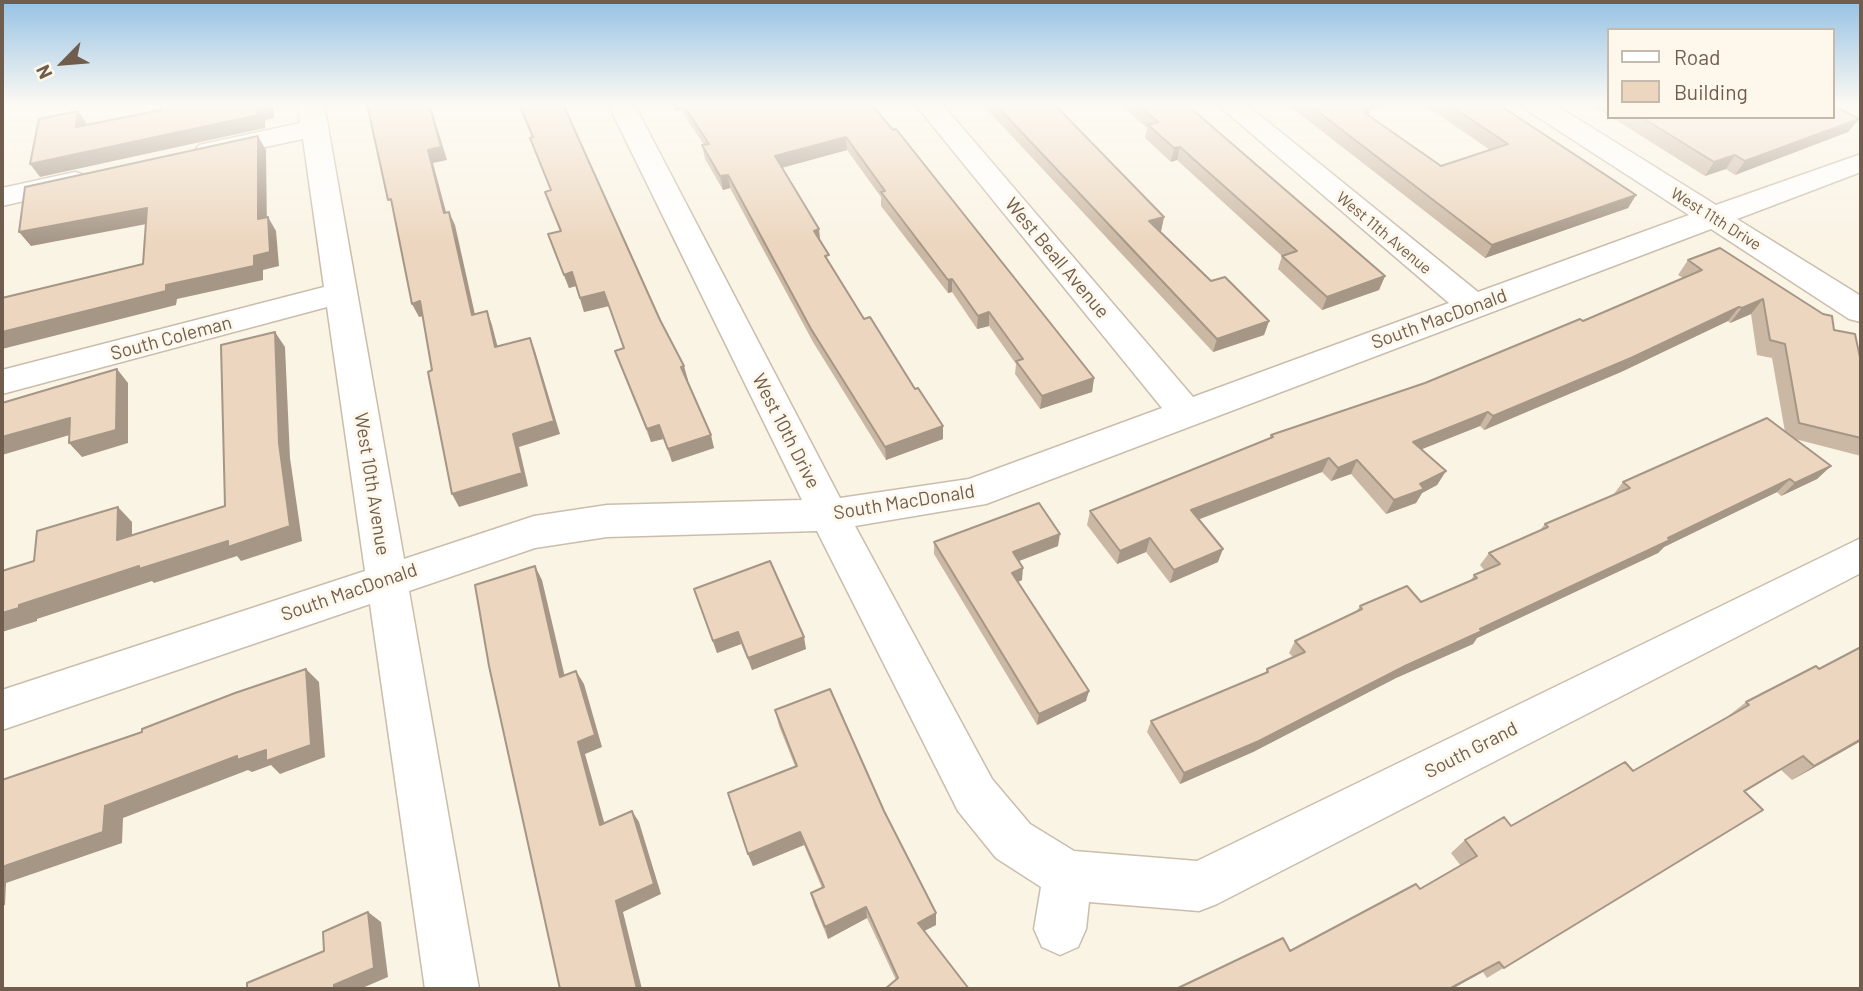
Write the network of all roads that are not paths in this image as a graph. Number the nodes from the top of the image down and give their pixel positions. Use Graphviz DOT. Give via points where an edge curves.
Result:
graph roads {
  1 [pos="203,150"];
  2 [pos="318,150"];
  3 [pos="644,150"];
  4 [pos="967,150"];
  5 [pos="1286,150"];
  6 [pos="1608,150"];
  7 [pos="178,158"];
  8 [pos="1861,162"];
  9 [pos="97,176"];
  10 [pos="2,197"];
  11 [pos="1713,217"];
  12 [pos="341,293"];
  13 [pos="1475,307"];
  14 [pos="1861,311"];
  15 [pos="2,382"];
  16 [pos="1186,412"];
  17 [pos="829,515"];
  18 [pos="1861,554"];
  19 [pos="385,580"];
  20 [pos="2,710"];
  21 [pos="1068,875"];
  22 [pos="1060,929"];
  23 [pos="452,989"];
  1 -- 7 [label="street"];
  2 -- 12 [label="street, West 10th Avenue"];
  3 -- 17 [label="street, West 10th Drive"];
  4 -- 16 [label="street, West Beall Avenue"];
  5 -- 13 [label="street, West 11th Avenue"];
  6 -- 11 [label="street, West 11th Drive"];
  8 -- 11 [label="street, South MacDonald"];
  9 -- 10 [label="street"];
  11 -- 13 [label="street, South MacDonald"];
  11 -- 14 [label="street, West 11th Drive"];
  12 -- 15 [label="street, South Coleman"];
  12 -- 19 [label="street, West 10th Avenue"];
  13 -- 16 [label="street, South MacDonald"];
  16 -- 17 [label="street, South MacDonald" via="972,493"];
  17 -- 19 [label="street, South MacDonald" via="607,521 534,532"];
  17 -- 21 [label="street, West 10th Drive" via="975,795 1013,841"];
  18 -- 21 [label="street, South Grand" via="1199,886"];
  19 -- 20 [label="street, South MacDonald"];
  19 -- 23 [label="street, West 10th Avenue"];
  21 -- 22 [label="street"];
}
